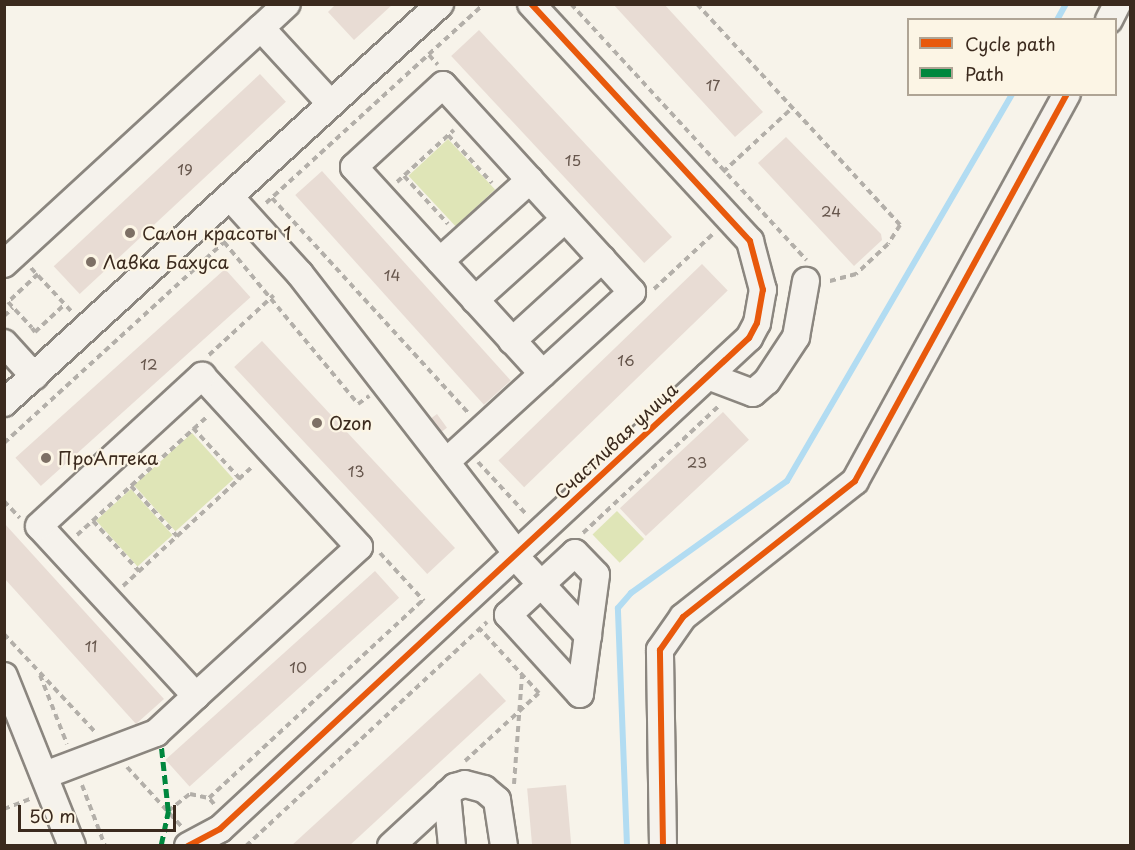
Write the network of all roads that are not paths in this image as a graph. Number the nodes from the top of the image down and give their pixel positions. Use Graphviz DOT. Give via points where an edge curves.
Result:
graph roads {
  1 [pos="287,4"];
  2 [pos="440,4"];
  3 [pos="531,4"];
  4 [pos="1117,4"];
  5 [pos="1109,18"];
  6 [pos="261,28"];
  7 [pos="1066,96"];
  8 [pos="331,105"];
  9 [pos="530,180"];
  10 [pos="230,197"];
  11 [pos="565,219"];
  12 [pos="11,258"];
  13 [pos="602,259"];
  14 [pos="440,261"];
  15 [pos="815,275"];
  16 [pos="475,300"];
  17 [pos="512,341"];
  18 [pos="4,343"];
  19 [pos="543,374"];
  20 [pos="34,376"];
  21 [pos="708,376"];
  22 [pos="4,403"];
  23 [pos="454,454"];
  24 [pos="516,555"];
  25 [pos="541,585"];
  26 [pos="588,635"];
  27 [pos="4,676"];
  28 [pos="196,696"];
  29 [pos="45,775"];
  30 [pos="447,794"];
  31 [pos="217,832"];
  32 [pos="72,846"];
  33 [pos="188,846"];
  34 [pos="391,846"];
  35 [pos="452,846"];
  36 [pos="504,846"];
  37 [pos="663,846"];
  1 -- 6 [label="street"];
  2 -- 8 [label="street"];
  3 -- 21 [label="street, Счастливая улица" via="750,241 763,290 749,338"];
  4 -- 5 [label="street"];
  6 -- 8 [label="street"];
  6 -- 12 [label="street"];
  7 -- 37 [label="street" via="855,480 683,617 660,650"];
  8 -- 10 [label="street"];
  9 -- 11 [label="street"];
  9 -- 14 [label="street"];
  9 -- 14 [label="street" via="443,85 354,167"];
  10 -- 20 [label="street"];
  10 -- 23 [label="street"];
  11 -- 13 [label="street"];
  11 -- 16 [label="street"];
  13 -- 17 [label="street"];
  13 -- 19 [label="street" via="632,292"];
  14 -- 16 [label="street"];
  15 -- 21 [label="street" via="796,337 767,381 753,393"];
  16 -- 17 [label="street"];
  17 -- 19 [label="street"];
  18 -- 20 [label="street"];
  19 -- 23 [label="street"];
  20 -- 22 [label="street"];
  21 -- 24 [label="street, Счастливая улица"];
  23 -- 24 [label="street"];
  24 -- 25 [label="street"];
  24 -- 31 [label="street, Счастливая улица"];
  25 -- 26 [label="street"];
  25 -- 26 [label="street" via="575,553 596,575"];
  25 -- 26 [label="street" via="508,615 580,694"];
  27 -- 29 [label="street"];
  28 -- 28 [label="street" via="359,547 202,376 39,526"];
  28 -- 29 [label="street" via="156,733"];
  29 -- 32 [label="street"];
  30 -- 34 [label="street"];
  30 -- 35 [label="street"];
  30 -- 36 [label="street" via="465,784 491,794 500,808"];
  31 -- 33 [label="street, Счастливая улица"];
}
